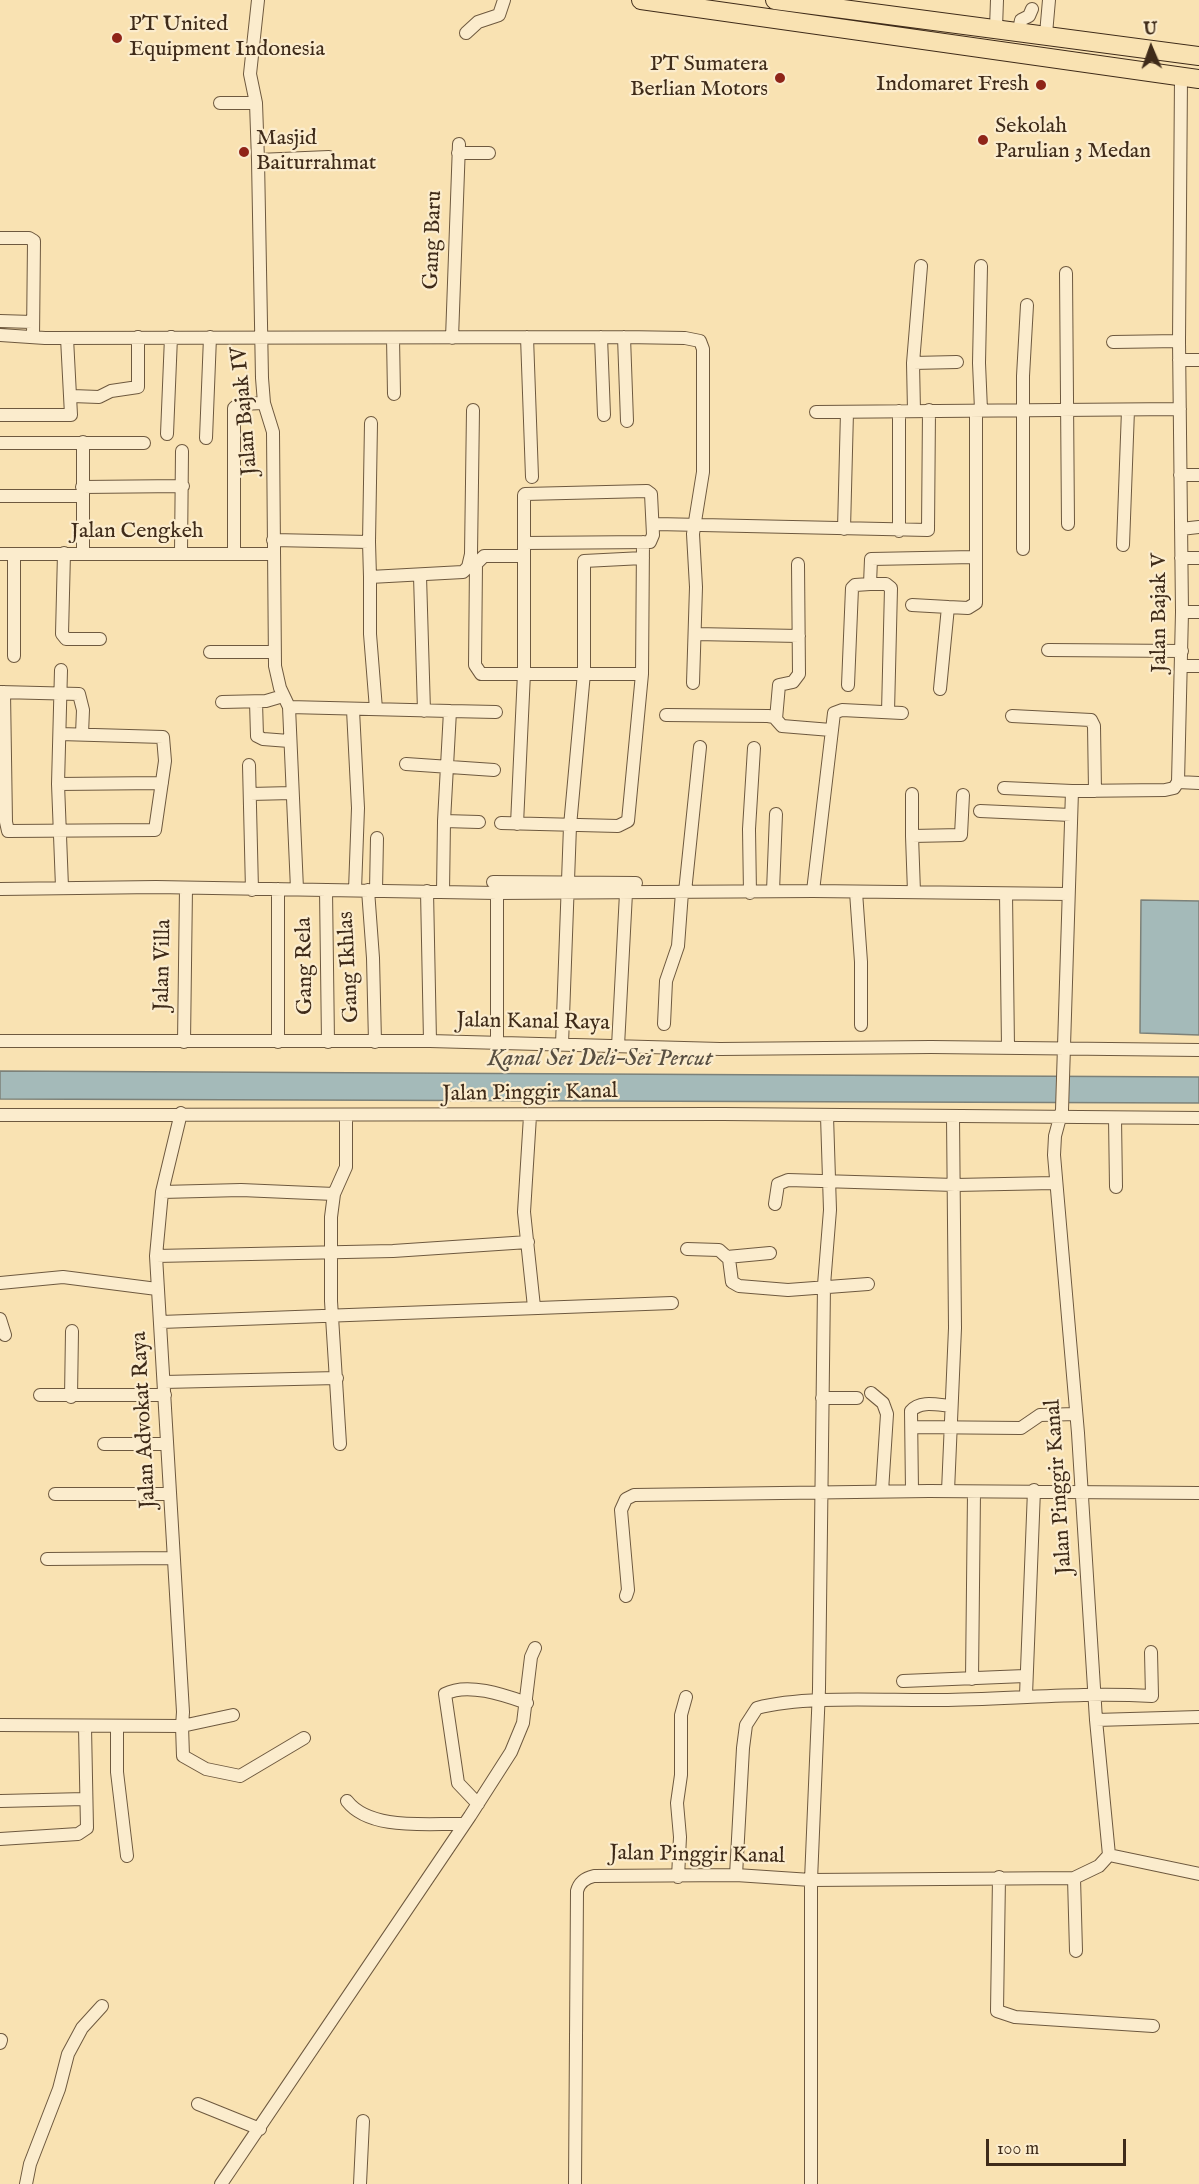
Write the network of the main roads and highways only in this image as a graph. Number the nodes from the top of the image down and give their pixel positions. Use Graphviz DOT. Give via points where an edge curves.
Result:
graph roads {
  1 [pos="641,0"];
  2 [pos="775,0"];
  3 [pos="1199,56"];
  4 [pos="1190,78"];
  1 -- 4 [label="highway"];
  2 -- 3 [label="highway"];
}
